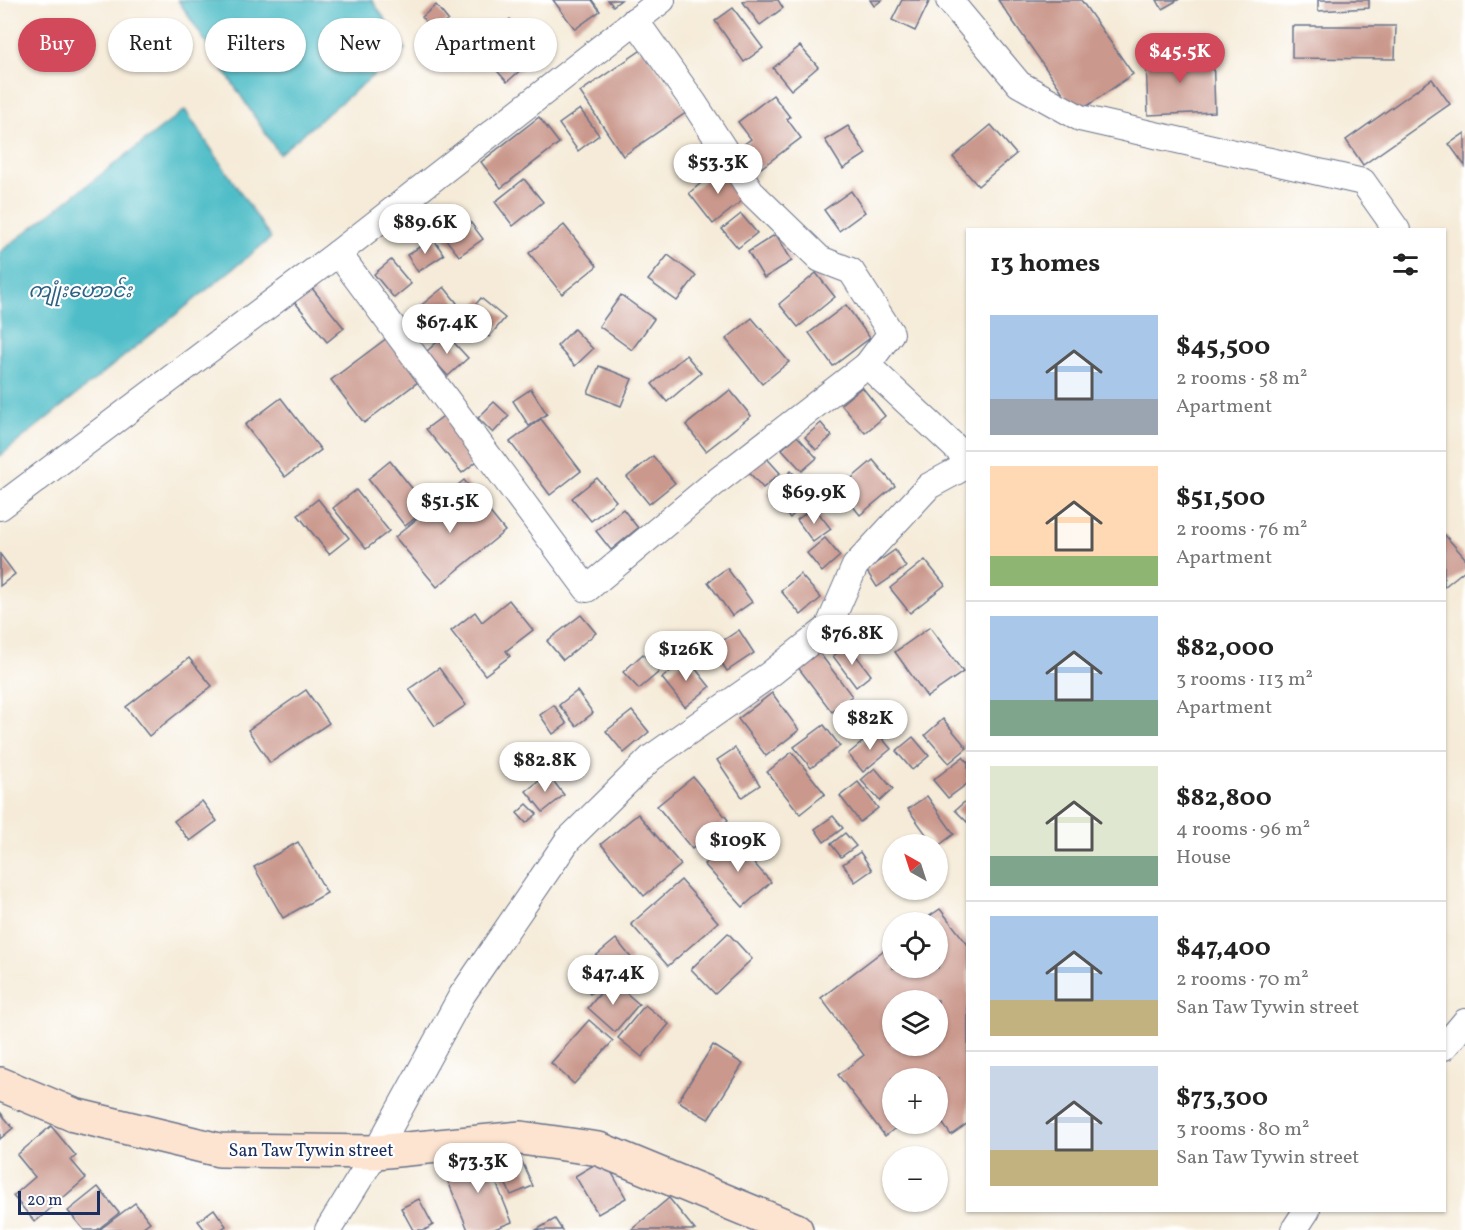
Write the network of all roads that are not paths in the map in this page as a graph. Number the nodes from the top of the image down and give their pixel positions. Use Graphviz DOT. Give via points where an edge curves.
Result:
graph roads {
  1 [pos="662,0"];
  2 [pos="948,0"];
  3 [pos="635,20"];
  4 [pos="1396,228"];
  5 [pos="338,253"];
  6 [pos="867,365"];
  7 [pos="966,457"];
  8 [pos="966,466"];
  9 [pos="0,507"];
  10 [pos="1465,1022"];
  11 [pos="1446,1045"];
  12 [pos="0,1084"];
  13 [pos="376,1152"];
  14 [pos="1306,1212"];
  15 [pos="328,1230"];
  16 [pos="796,1230"];
  17 [pos="1294,1230"];
  1 -- 3 [label="street"];
  2 -- 4 [label="street" via="1020,84 1080,118 1363,182"];
  3 -- 5 [label="street"];
  3 -- 6 [label="street" via="753,194 820,259 851,271 891,333"];
  5 -- 6 [label="street" via="587,589 712,485"];
  5 -- 9 [label="street"];
  6 -- 7 [label="street"];
  8 -- 13 [label="street" via="929,486 855,566 828,628 651,758 568,840 462,995"];
  10 -- 11 [label="street"];
  12 -- 13 [label="street, San Taw Tywin street" via="74,1115 219,1150"];
  13 -- 15 [label="street"];
  13 -- 16 [label="street, San Taw Tywin street" via="520,1138 599,1149"];
  14 -- 17 [label="street"];
}
